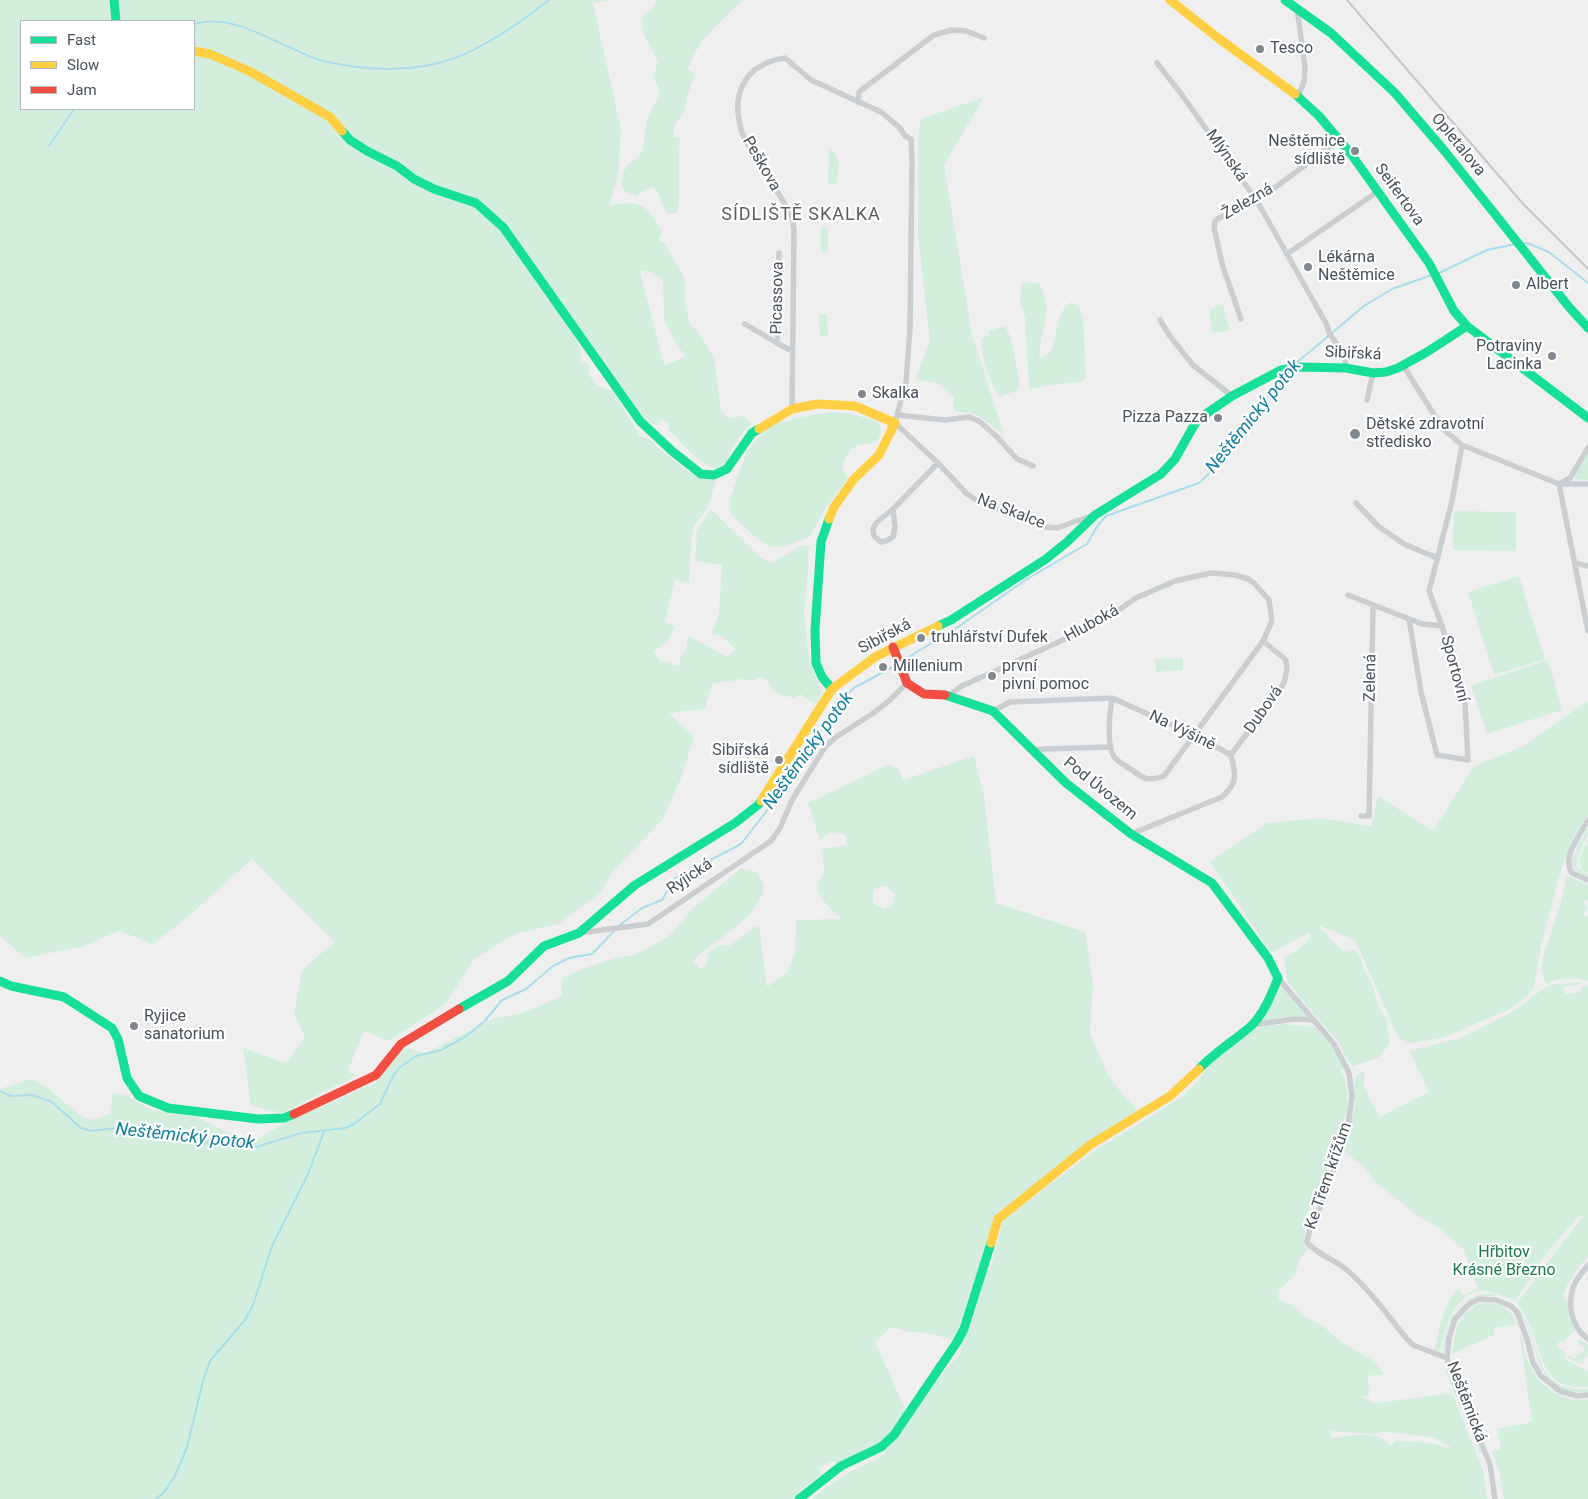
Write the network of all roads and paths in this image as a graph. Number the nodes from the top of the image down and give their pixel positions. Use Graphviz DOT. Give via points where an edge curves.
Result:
graph roads {
  1 [pos="114,0"];
  2 [pos="1170,0"];
  3 [pos="1285,0"];
  4 [pos="1297,8"];
  5 [pos="116,20"];
  6 [pos="984,38"];
  7 [pos="195,51"];
  8 [pos="1157,63"];
  9 [pos="1298,96"];
  10 [pos="858,102"];
  11 [pos="1339,140"];
  12 [pos="1378,192"];
  13 [pos="1257,201"];
  14 [pos="779,253"];
  15 [pos="1287,254"];
  16 [pos="1241,318"];
  17 [pos="1160,320"];
  18 [pos="745,324"];
  19 [pos="1467,326"];
  20 [pos="1588,328"];
  21 [pos="777,343"];
  22 [pos="792,351"];
  23 [pos="1403,365"];
  24 [pos="1346,368"];
  25 [pos="1373,373"];
  26 [pos="1232,396"];
  27 [pos="1367,400"];
  28 [pos="792,409"];
  29 [pos="1588,418"];
  30 [pos="896,419"];
  31 [pos="1462,445"];
  32 [pos="1588,448"];
  33 [pos="938,463"];
  34 [pos="1033,466"];
  35 [pos="1559,484"];
  36 [pos="1588,484"];
  37 [pos="1356,503"];
  38 [pos="893,509"];
  39 [pos="1095,515"];
  40 [pos="1437,558"];
  41 [pos="1575,563"];
  42 [pos="1588,566"];
  43 [pos="1348,595"];
  44 [pos="1373,606"];
  45 [pos="1409,619"];
  46 [pos="1442,626"];
  47 [pos="1588,631"];
  48 [pos="1264,641"];
  49 [pos="893,647"];
  50 [pos="907,684"];
  51 [pos="832,689"];
  52 [pos="949,695"];
  53 [pos="1112,698"];
  54 [pos="993,711"];
  55 [pos="1195,735"];
  56 [pos="1111,747"];
  57 [pos="1032,750"];
  58 [pos="1231,756"];
  59 [pos="1361,816"];
  60 [pos="1588,820"];
  61 [pos="1131,834"];
  62 [pos="1588,880"];
  63 [pos="579,933"];
  64 [pos="1278,978"];
  65 [pos="0,981"];
  66 [pos="1314,1020"];
  67 [pos="1252,1025"];
  68 [pos="1588,1265"];
  69 [pos="1588,1339"];
  70 [pos="1447,1358"];
  71 [pos="1588,1394"];
  72 [pos="799,1499"];
  73 [pos="1495,1499"];
  1 -- 5 [label="street"];
  2 -- 9 [label="street, Seifertova"];
  3 -- 4 [label="street, Opletalova"];
  4 -- 9 [label="street" via="1305,68"];
  4 -- 20 [label="street, Opletalova" via="1376,73 1410,109"];
  6 -- 10 [label="street" via="952,30 934,35 859,92"];
  7 -- 28 [label="street" via="210,54 251,72 330,117 350,140 414,179 476,203 503,227 640,421 701,474 714,475 727,469 752,433"];
  8 -- 13 [label="street, Mlýnská"];
  9 -- 11 [label="street, Seifertova"];
  10 -- 22 [label="street, Peškova" via="811,80 785,58 758,67 747,78 736,103 742,133 792,216"];
  10 -- 30 [label="street, Peškova" via="881,112 911,139 910,328 906,382"];
  11 -- 12 [label="street, Seifertova"];
  11 -- 13 [label="street, Železná"];
  12 -- 15 [label="street"];
  12 -- 19 [label="street, Seifertova" via="1435,275 1454,311"];
  13 -- 15 [label="street, Mlýnská"];
  13 -- 16 [label="street, Železná" via="1219,218 1214,228 1223,267"];
  14 -- 21 [label="street, Picassova"];
  15 -- 24 [label="street, Mlýnská" via="1330,335 1344,354"];
  17 -- 26 [label="street" via="1192,365"];
  18 -- 21 [label="street, Picassova"];
  19 -- 23 [label="street, Sibiřská"];
  19 -- 29 [label="street, Seifertova"];
  21 -- 22 [label="street, Picassova"];
  22 -- 28 [label="street, Peškova"];
  23 -- 25 [label="street, Sibiřská"];
  23 -- 31 [label="street" via="1443,429"];
  24 -- 25 [label="street, Sibiřská"];
  24 -- 26 [label="street, Sibiřská" via="1297,367 1281,370"];
  25 -- 27 [label="street"];
  26 -- 39 [label="street, Sibiřská" via="1197,420 1175,459 1161,474"];
  28 -- 30 [label="street" via="817,404 855,406"];
  30 -- 33 [label="street, Na Skalce"];
  30 -- 34 [label="street" via="968,417 979,421 1017,459"];
  30 -- 51 [label="street" via="879,455 854,479 834,507 821,542 816,663"];
  31 -- 35 [label="street"];
  31 -- 40 [label="street, Sportovní"];
  32 -- 35 [label="street" via="1570,478"];
  33 -- 38 [label="street"];
  33 -- 39 [label="street, Na Skalce" via="967,494 978,501 1045,527 1057,528"];
  35 -- 36 [label="street"];
  35 -- 41 [label="street"];
  37 -- 40 [label="street" via="1378,526 1404,544"];
  38 -- 38 [label="street" via="876,522 873,529 880,542 893,537"];
  39 -- 49 [label="street, Sibiřská" via="1046,559 995,594 951,620"];
  40 -- 46 [label="street, Sportovní" via="1429,591"];
  41 -- 42 [label="street"];
  41 -- 47 [label="street"];
  43 -- 44 [label="street"];
  44 -- 45 [label="street"];
  44 -- 59 [label="street, Zelená" via="1368,816"];
  45 -- 46 [label="street"];
  45 -- 46 [label="street, Sportovní" via="1437,755 1468,760 1464,702"];
  48 -- 52 [label="street, Hluboká" via="1272,621 1269,600 1254,583 1238,575 1212,573 1175,581 1136,598 1098,624 962,686"];
  48 -- 55 [label="street"];
  48 -- 58 [label="street, Dubová" via="1286,660 1284,683"];
  49 -- 50 [label="street"];
  49 -- 51 [label="street, Sibiřská"];
  50 -- 52 [label="street, Pod Úvozem" via="924,694"];
  50 -- 63 [label="street, Ryjická" via="889,702 836,737 825,748 771,841 648,924"];
  51 -- 63 [label="street, Sibiřská" via="758,805 735,823 635,885"];
  52 -- 54 [label="street, Pod Úvozem"];
  53 -- 54 [label="street, Na Výšině" via="1010,702"];
  53 -- 55 [label="street, Na Výšině"];
  53 -- 56 [label="street" via="1109,722"];
  54 -- 57 [label="street, Pod Úvozem"];
  55 -- 56 [label="street" via="1164,776 1151,780 1142,778 1114,758"];
  55 -- 58 [label="street, Na Výšině"];
  56 -- 57 [label="street"];
  57 -- 61 [label="street, Pod Úvozem" via="1066,783"];
  58 -- 61 [label="street, Na Výšině" via="1235,777 1233,786 1222,797"];
  60 -- 62 [label="street" via="1568,863 1572,873"];
  61 -- 64 [label="street, Pod Úvozem" via="1212,883 1268,958"];
  63 -- 65 [label="street, Ryjická" via="544,946 508,981 400,1044 376,1074 284,1118 258,1119 168,1108 139,1096 127,1078 112,1028 64,997"];
  64 -- 66 [label="street"];
  64 -- 67 [label="street" via="1269,1001"];
  66 -- 67 [label="street" via="1294,1019"];
  66 -- 70 [label="street, Ke Třem křížům" via="1334,1044 1349,1074 1352,1096 1348,1124 1307,1242 1336,1261 1374,1296 1413,1345"];
  67 -- 72 [label="street" via="1211,1056 1170,1096 1090,1145 998,1219 964,1329 894,1435 881,1447 841,1466"];
  68 -- 69 [label="street" via="1576,1281 1570,1306 1575,1325"];
  70 -- 71 [label="street, Neštěmická" via="1455,1319 1480,1299 1496,1300 1517,1312 1533,1363 1541,1376 1560,1391 1577,1396"];
  70 -- 73 [label="street, Neštěmická" via="1490,1464"];
}
